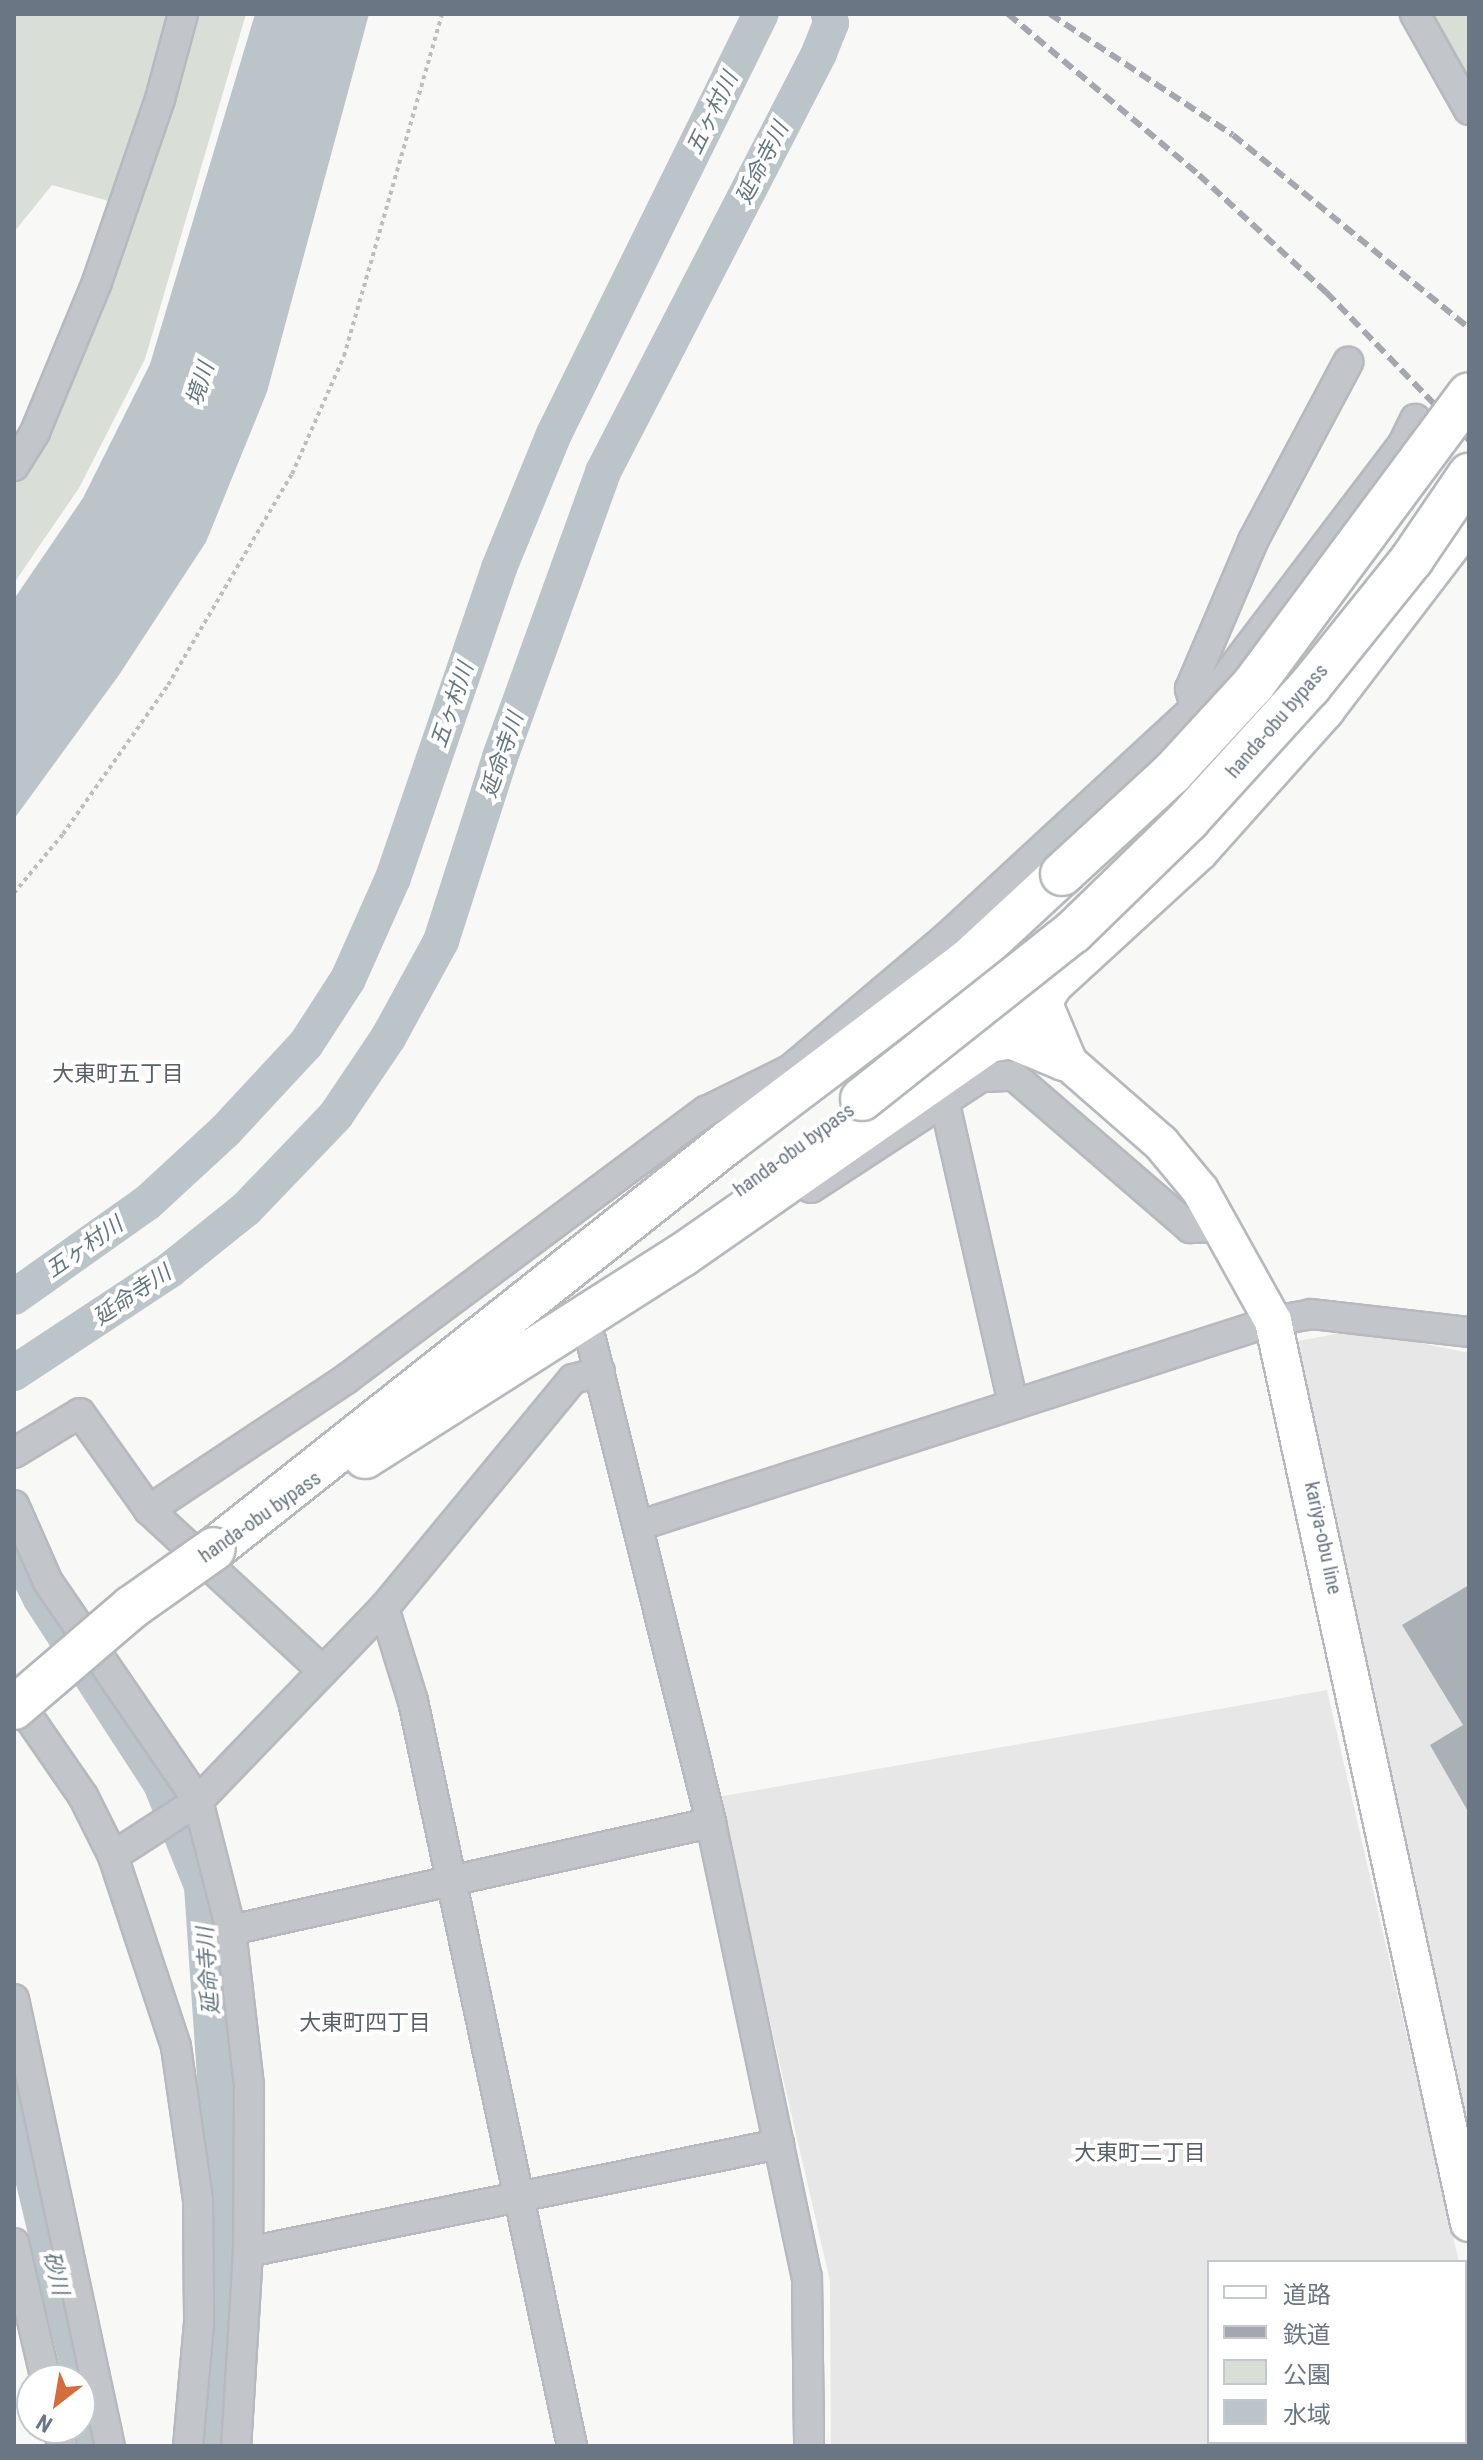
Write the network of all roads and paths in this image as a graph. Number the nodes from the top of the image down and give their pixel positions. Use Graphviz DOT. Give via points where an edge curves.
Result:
graph roads {
  1 [pos="183,14"];
  2 [pos="442,14"];
  3 [pos="1415,14"];
  4 [pos="1469,110"];
  5 [pos="1348,362"];
  6 [pos="1469,394"];
  7 [pos="1415,419"];
  8 [pos="14,466"];
  9 [pos="1469,475"];
  10 [pos="1469,518"];
  11 [pos="1196,709"];
  12 [pos="14,893"];
  13 [pos="969,960"];
  14 [pos="1064,1059"];
  15 [pos="945,1104"];
  16 [pos="1224,1227"];
  17 [pos="530,1239"];
  18 [pos="550,1264"];
  19 [pos="1273,1321"];
  20 [pos="1469,1332"];
  21 [pos="600,1372"];
  22 [pos="1013,1404"];
  23 [pos="14,1453"];
  24 [pos="14,1505"];
  25 [pos="149,1510"];
  26 [pos="641,1525"];
  27 [pos="214,1549"];
  28 [pos="384,1608"];
  29 [pos="323,1671"];
  30 [pos="14,1696"];
  31 [pos="14,1708"];
  32 [pos="198,1802"];
  33 [pos="711,1823"];
  34 [pos="113,1856"];
  35 [pos="449,1882"];
  36 [pos="231,1930"];
  37 [pos="14,1999"];
  38 [pos="779,2144"];
  39 [pos="517,2196"];
  40 [pos="1469,2223"];
  41 [pos="14,2243"];
  42 [pos="248,2252"];
  43 [pos="42,2364"];
  44 [pos="110,2446"];
  45 [pos="188,2446"];
  46 [pos="236,2446"];
  47 [pos="572,2446"];
  48 [pos="809,2446"];
  1 -- 8 [label="street" via="160,99 97,282 35,432"];
  2 -- 12 [label="path" via="344,356 292,474 168,685 63,834"];
  3 -- 4 [label="street"];
  5 -- 11 [label="street" via="1253,541 1190,689"];
  6 -- 13 [label="highway, bridge" via="1253,685 1172,773"];
  7 -- 11 [label="street" via="1403,444 1308,573"];
  9 -- 27 [label="highway, handa-obu bypass, bridge" via="1412,559 1310,686 1188,820 1073,932 714,1209"];
  10 -- 14 [label="highway" via="1323,709 1198,849 1052,983 1040,1002"];
  11 -- 17 [label="street" via="946,938 791,1069 706,1111"];
  13 -- 14 [label="main road, kariya-obu line"];
  13 -- 27 [label="highway" via="728,1142"];
  14 -- 16 [label="main road, kariya-obu line" via="1161,1143"];
  14 -- 27 [label="highway" via="1011,1037 989,1041 681,1256"];
  15 -- 16 [label="street" via="981,1077 1014,1076 1190,1228"];
  15 -- 21 [label="street" via="665,1280 589,1336"];
  15 -- 22 [label="street"];
  16 -- 19 [label="main road, kariya-obu line"];
  17 -- 18 [label="street"];
  17 -- 25 [label="street" via="346,1379"];
  19 -- 20 [label="street" via="1311,1314"];
  19 -- 22 [label="street"];
  19 -- 40 [label="main road, kariya-obu line"];
  21 -- 26 [label="street"];
  21 -- 28 [label="street" via="573,1379"];
  22 -- 26 [label="street"];
  23 -- 25 [label="street" via="80,1413"];
  24 -- 32 [label="street" via="48,1582"];
  25 -- 29 [label="street"];
  26 -- 33 [label="street"];
  27 -- 31 [label="highway, handa-obu bypass, bridge" via="132,1607"];
  28 -- 29 [label="street"];
  28 -- 35 [label="street" via="413,1701"];
  29 -- 32 [label="street"];
  30 -- 34 [label="street" via="83,1796"];
  32 -- 34 [label="street"];
  32 -- 36 [label="street"];
  33 -- 35 [label="street"];
  33 -- 38 [label="street"];
  34 -- 45 [label="street" via="176,2047 198,2200 199,2323"];
  35 -- 36 [label="street"];
  35 -- 39 [label="street"];
  36 -- 42 [label="street" via="249,2086"];
  37 -- 44 [label="street"];
  38 -- 39 [label="street"];
  38 -- 48 [label="street" via="807,2277"];
  39 -- 42 [label="street"];
  39 -- 47 [label="street"];
  41 -- 43 [label="street"];
  42 -- 46 [label="street"];
}
